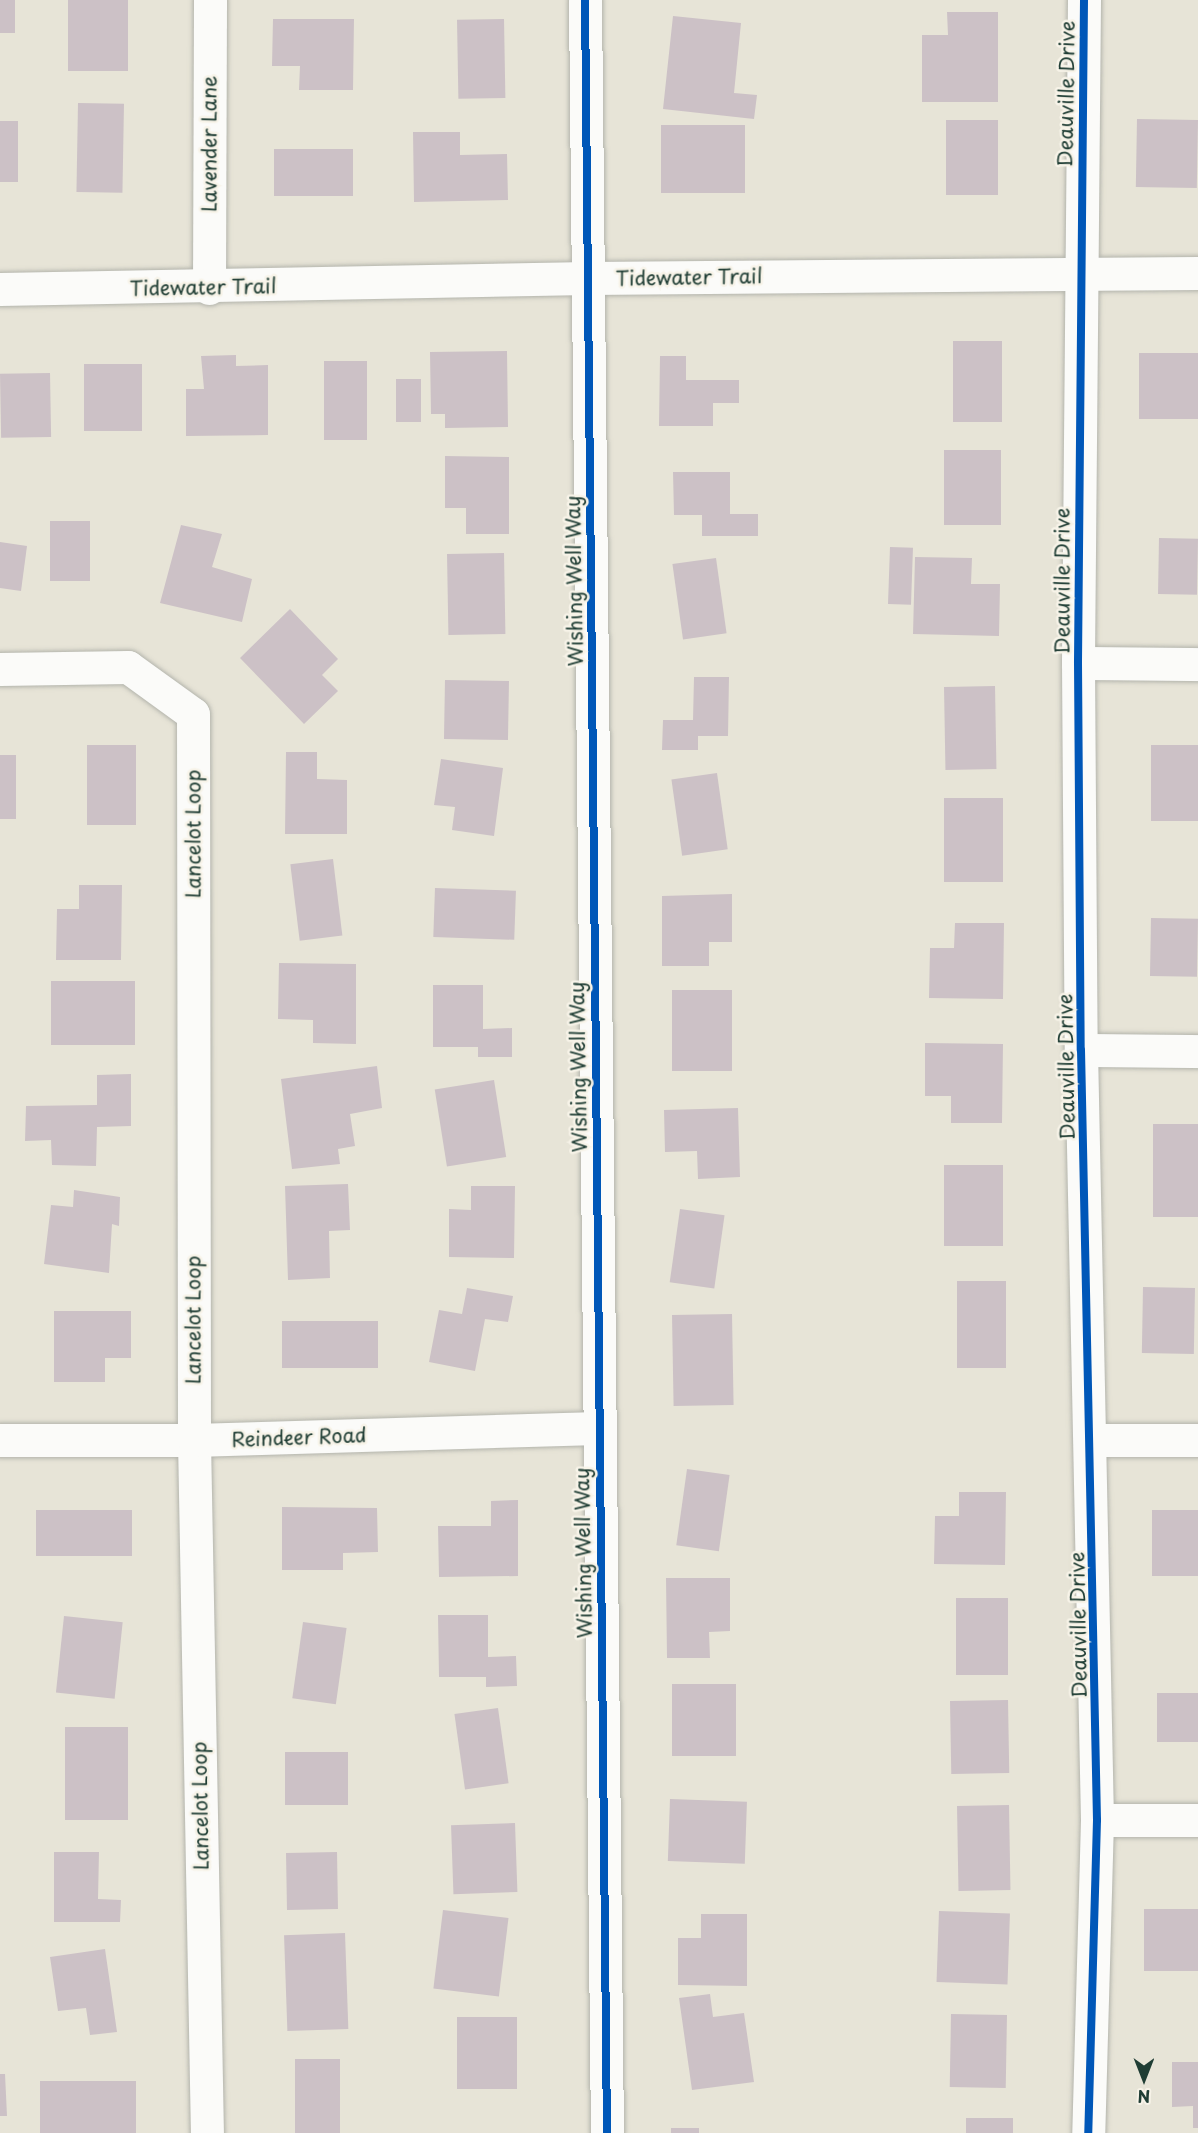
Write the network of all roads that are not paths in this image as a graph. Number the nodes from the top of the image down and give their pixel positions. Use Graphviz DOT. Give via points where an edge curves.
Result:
graph roads {
  1 [pos="210,0"];
  2 [pos="585,0"];
  3 [pos="1084,0"];
  4 [pos="1080,273"];
  5 [pos="1198,273"];
  6 [pos="588,278"];
  7 [pos="208,288"];
  8 [pos="0,289"];
  9 [pos="1078,663"];
  10 [pos="1198,664"];
  11 [pos="0,669"];
  12 [pos="1082,1050"];
  13 [pos="1198,1051"];
  14 [pos="598,1428"];
  15 [pos="0,1440"];
  16 [pos="194,1440"];
  17 [pos="1092,1440"];
  18 [pos="1198,1440"];
  19 [pos="1097,1820"];
  20 [pos="1198,1820"];
  21 [pos="207,2133"];
  22 [pos="606,2133"];
  23 [pos="1088,2133"];
  1 -- 7 [label="street, Lavender Lane"];
  2 -- 6 [label="street, Wishing Well Way"];
  3 -- 4 [label="street, Deauville Drive"];
  4 -- 5 [label="street, Tidewater Trail"];
  4 -- 6 [label="street, Tidewater Trail"];
  4 -- 9 [label="street, Deauville Drive"];
  6 -- 7 [label="street, Tidewater Trail"];
  6 -- 14 [label="street, Wishing Well Way"];
  7 -- 8 [label="street, Tidewater Trail"];
  9 -- 10 [label="street"];
  9 -- 12 [label="street, Deauville Drive"];
  11 -- 16 [label="street, Lancelot Loop" via="128,667 193,714"];
  12 -- 13 [label="street"];
  12 -- 17 [label="street, Deauville Drive"];
  14 -- 16 [label="street, Reindeer Road"];
  14 -- 22 [label="street, Wishing Well Way"];
  15 -- 16 [label="street, Reindeer Road"];
  16 -- 21 [label="street, Lancelot Loop"];
  17 -- 18 [label="street"];
  17 -- 19 [label="street, Deauville Drive"];
  19 -- 20 [label="street"];
  19 -- 23 [label="street, Deauville Drive"];
}
